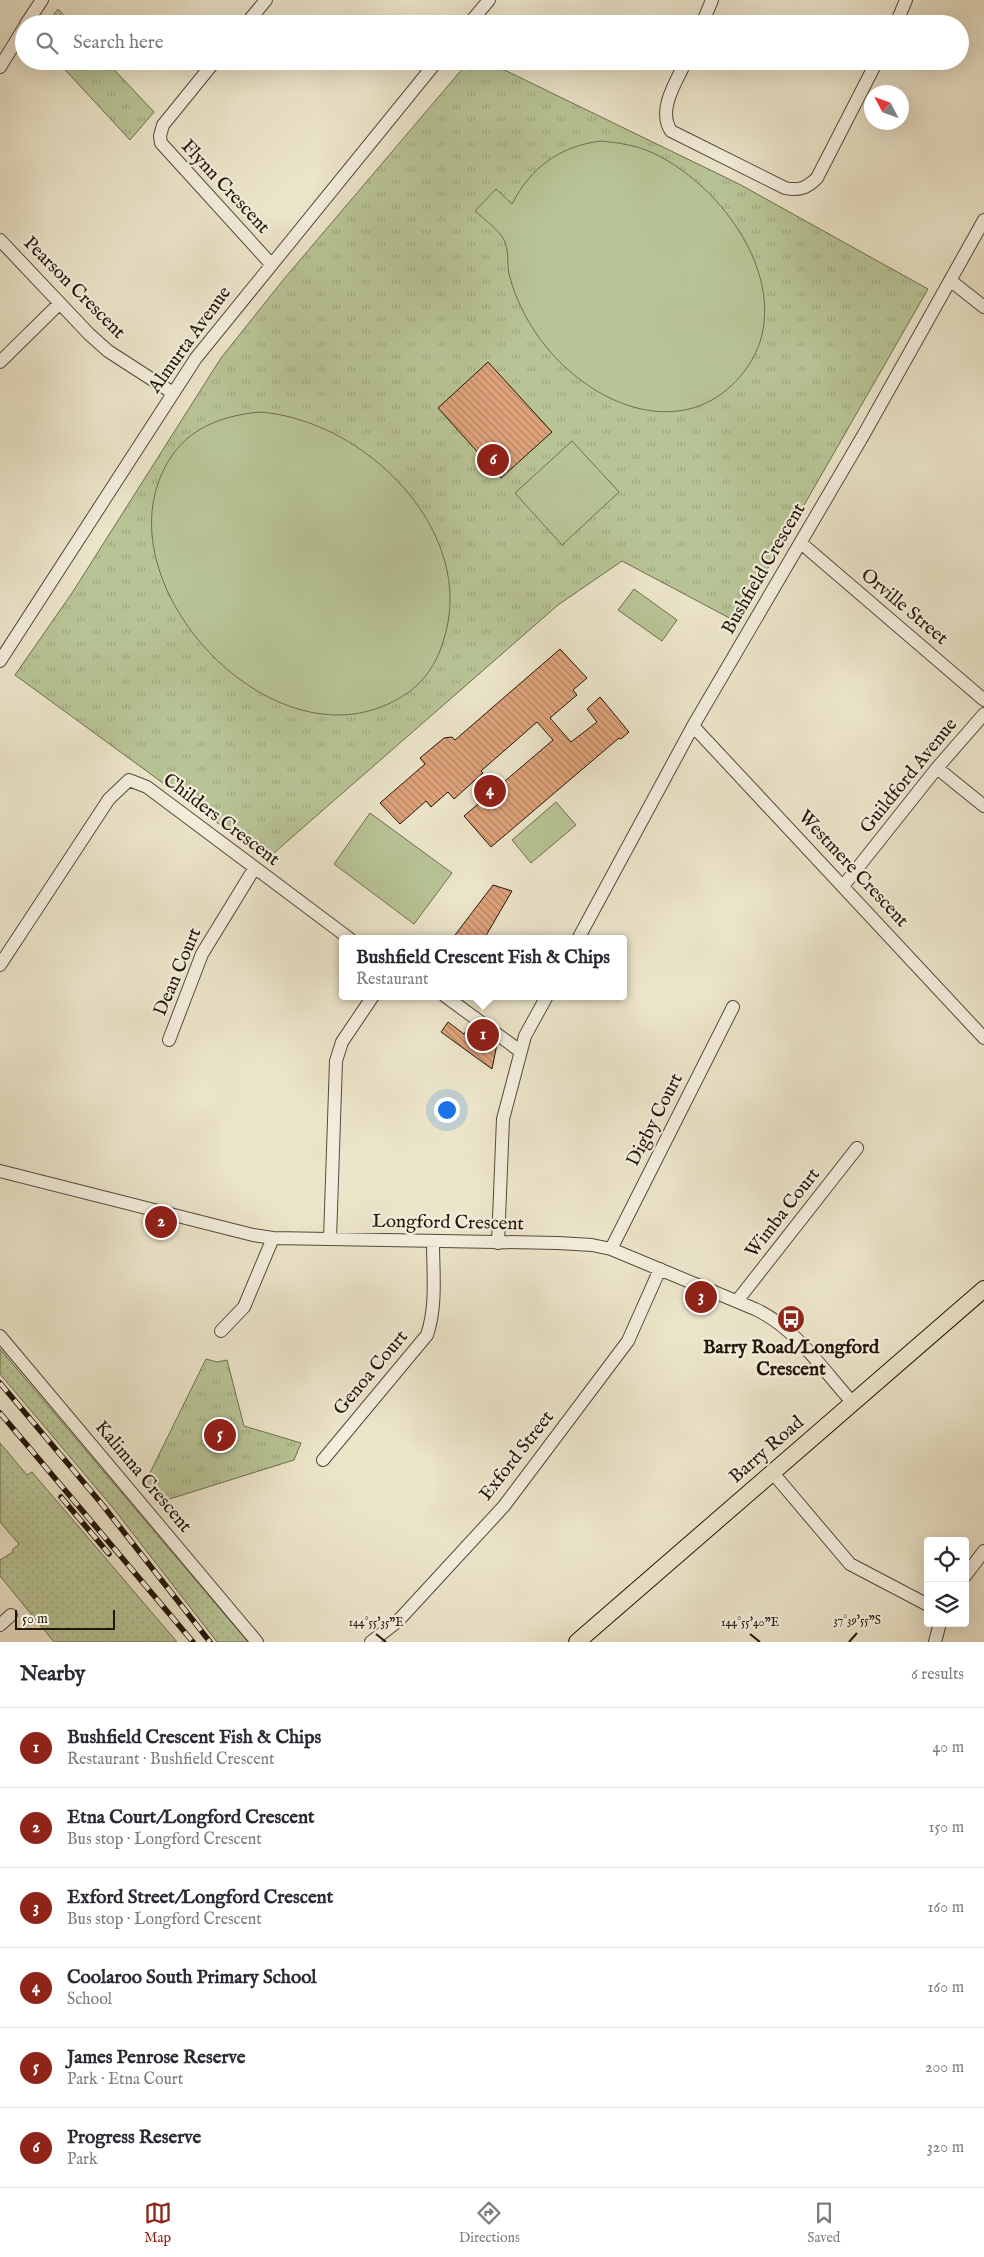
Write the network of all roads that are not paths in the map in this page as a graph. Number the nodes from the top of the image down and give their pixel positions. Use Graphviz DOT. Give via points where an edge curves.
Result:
graph roads {
  1 [pos="266,0"];
  2 [pos="489,0"];
  3 [pos="712,0"];
  4 [pos="906,0"];
  5 [pos="37,2"];
  6 [pos="30,15"];
  7 [pos="254,15"];
  8 [pos="476,15"];
  9 [pos="706,15"];
  10 [pos="900,15"];
  11 [pos="15,43"];
  12 [pos="0,67"];
  13 [pos="208,70"];
  14 [pos="430,70"];
  15 [pos="682,70"];
  16 [pos="872,70"];
  17 [pos="984,220"];
  18 [pos="0,240"];
  19 [pos="271,264"];
  20 [pos="950,282"];
  21 [pos="59,304"];
  22 [pos="984,307"];
  23 [pos="0,362"];
  24 [pos="174,393"];
  25 [pos="801,543"];
  26 [pos="0,661"];
  27 [pos="984,700"];
  28 [pos="984,714"];
  29 [pos="693,726"];
  30 [pos="937,768"];
  31 [pos="984,806"];
  32 [pos="254,868"];
  33 [pos="844,885"];
  34 [pos="345,935"];
  35 [pos="580,935"];
  36 [pos="0,965"];
  37 [pos="370,1000"];
  38 [pos="450,1000"];
  39 [pos="545,1000"];
  40 [pos="732,1007"];
  41 [pos="984,1038"];
  42 [pos="169,1040"];
  43 [pos="520,1051"];
  44 [pos="857,1148"];
  45 [pos="0,1171"];
  46 [pos="273,1238"];
  47 [pos="330,1239"];
  48 [pos="433,1242"];
  49 [pos="498,1243"];
  50 [pos="612,1249"];
  51 [pos="660,1269"];
  52 [pos="984,1289"];
  53 [pos="737,1301"];
  54 [pos="221,1331"];
  55 [pos="0,1336"];
  56 [pos="852,1402"];
  57 [pos="323,1460"];
  58 [pos="772,1472"];
  59 [pos="984,1551"];
  60 [pos="969,1571"];
  61 [pos="924,1603"];
  62 [pos="11,1615"];
  63 [pos="0,1625"];
  64 [pos="939,1627"];
  65 [pos="257,1642"];
  66 [pos="371,1642"];
  67 [pos="576,1642"];
  68 [pos="935,1642"];
  1 -- 7 [label="street"];
  2 -- 8 [label="street"];
  3 -- 9 [label="street"];
  4 -- 10 [label="street"];
  5 -- 6 [label="street"];
  11 -- 12 [label="street"];
  13 -- 19 [label="street, Flynn Crescent" via="163,125 161,143"];
  14 -- 19 [label="street, Almurta Avenue"];
  15 -- 16 [label="street" via="666,109 665,117 671,131 792,190 805,188 817,178"];
  17 -- 20 [label="street, Bushfield Crescent"];
  18 -- 21 [label="street, Pearson Crescent"];
  19 -- 24 [label="street, Almurta Avenue" via="211,338"];
  20 -- 22 [label="street"];
  20 -- 25 [label="street, Bushfield Crescent"];
  21 -- 23 [label="street"];
  21 -- 24 [label="street, Pearson Crescent" via="108,350"];
  24 -- 26 [label="street, Almurta Avenue"];
  25 -- 27 [label="street, Orville Street"];
  25 -- 29 [label="street, Bushfield Crescent"];
  28 -- 30 [label="street, Guildford Avenue"];
  29 -- 33 [label="street, Westmere Crescent"];
  29 -- 35 [label="street, Bushfield Crescent"];
  30 -- 31 [label="street"];
  30 -- 33 [label="street, Guildford Avenue"];
  32 -- 34 [label="street, Childers Crescent"];
  32 -- 36 [label="street, Childers Crescent" via="147,787 129,780 108,799"];
  32 -- 42 [label="street, Dean Court" via="202,954"];
  33 -- 41 [label="street, Westmere Crescent"];
  37 -- 47 [label="street" via="342,1042 336,1061"];
  38 -- 43 [label="street"];
  39 -- 43 [label="street"];
  40 -- 50 [label="street, Digby Court"];
  43 -- 49 [label="street" via="502,1120"];
  44 -- 53 [label="street, Wimba Court"];
  45 -- 46 [label="street, Longford Crescent"];
  46 -- 47 [label="street, Longford Crescent"];
  46 -- 54 [label="street" via="244,1306"];
  47 -- 48 [label="street, Longford Crescent"];
  48 -- 49 [label="street, Longford Crescent"];
  48 -- 57 [label="street, Genoa Court" via="433,1307 427,1335"];
  49 -- 50 [label="street, Longford Crescent" via="578,1244"];
  50 -- 51 [label="street, Longford Crescent"];
  51 -- 53 [label="street, Longford Crescent"];
  51 -- 66 [label="street, Exford Street" via="628,1342 504,1506 398,1621"];
  52 -- 56 [label="main road, Barry Road"];
  53 -- 56 [label="street, Longford Crescent" via="783,1325"];
  55 -- 65 [label="street, Kalimna Crescent"];
  56 -- 58 [label="main road, Barry Road"];
  58 -- 61 [label="street" via="850,1564"];
  58 -- 67 [label="main road, Barry Road"];
  59 -- 60 [label="street"];
  62 -- 63 [label="street"];
  64 -- 68 [label="street"];
}
